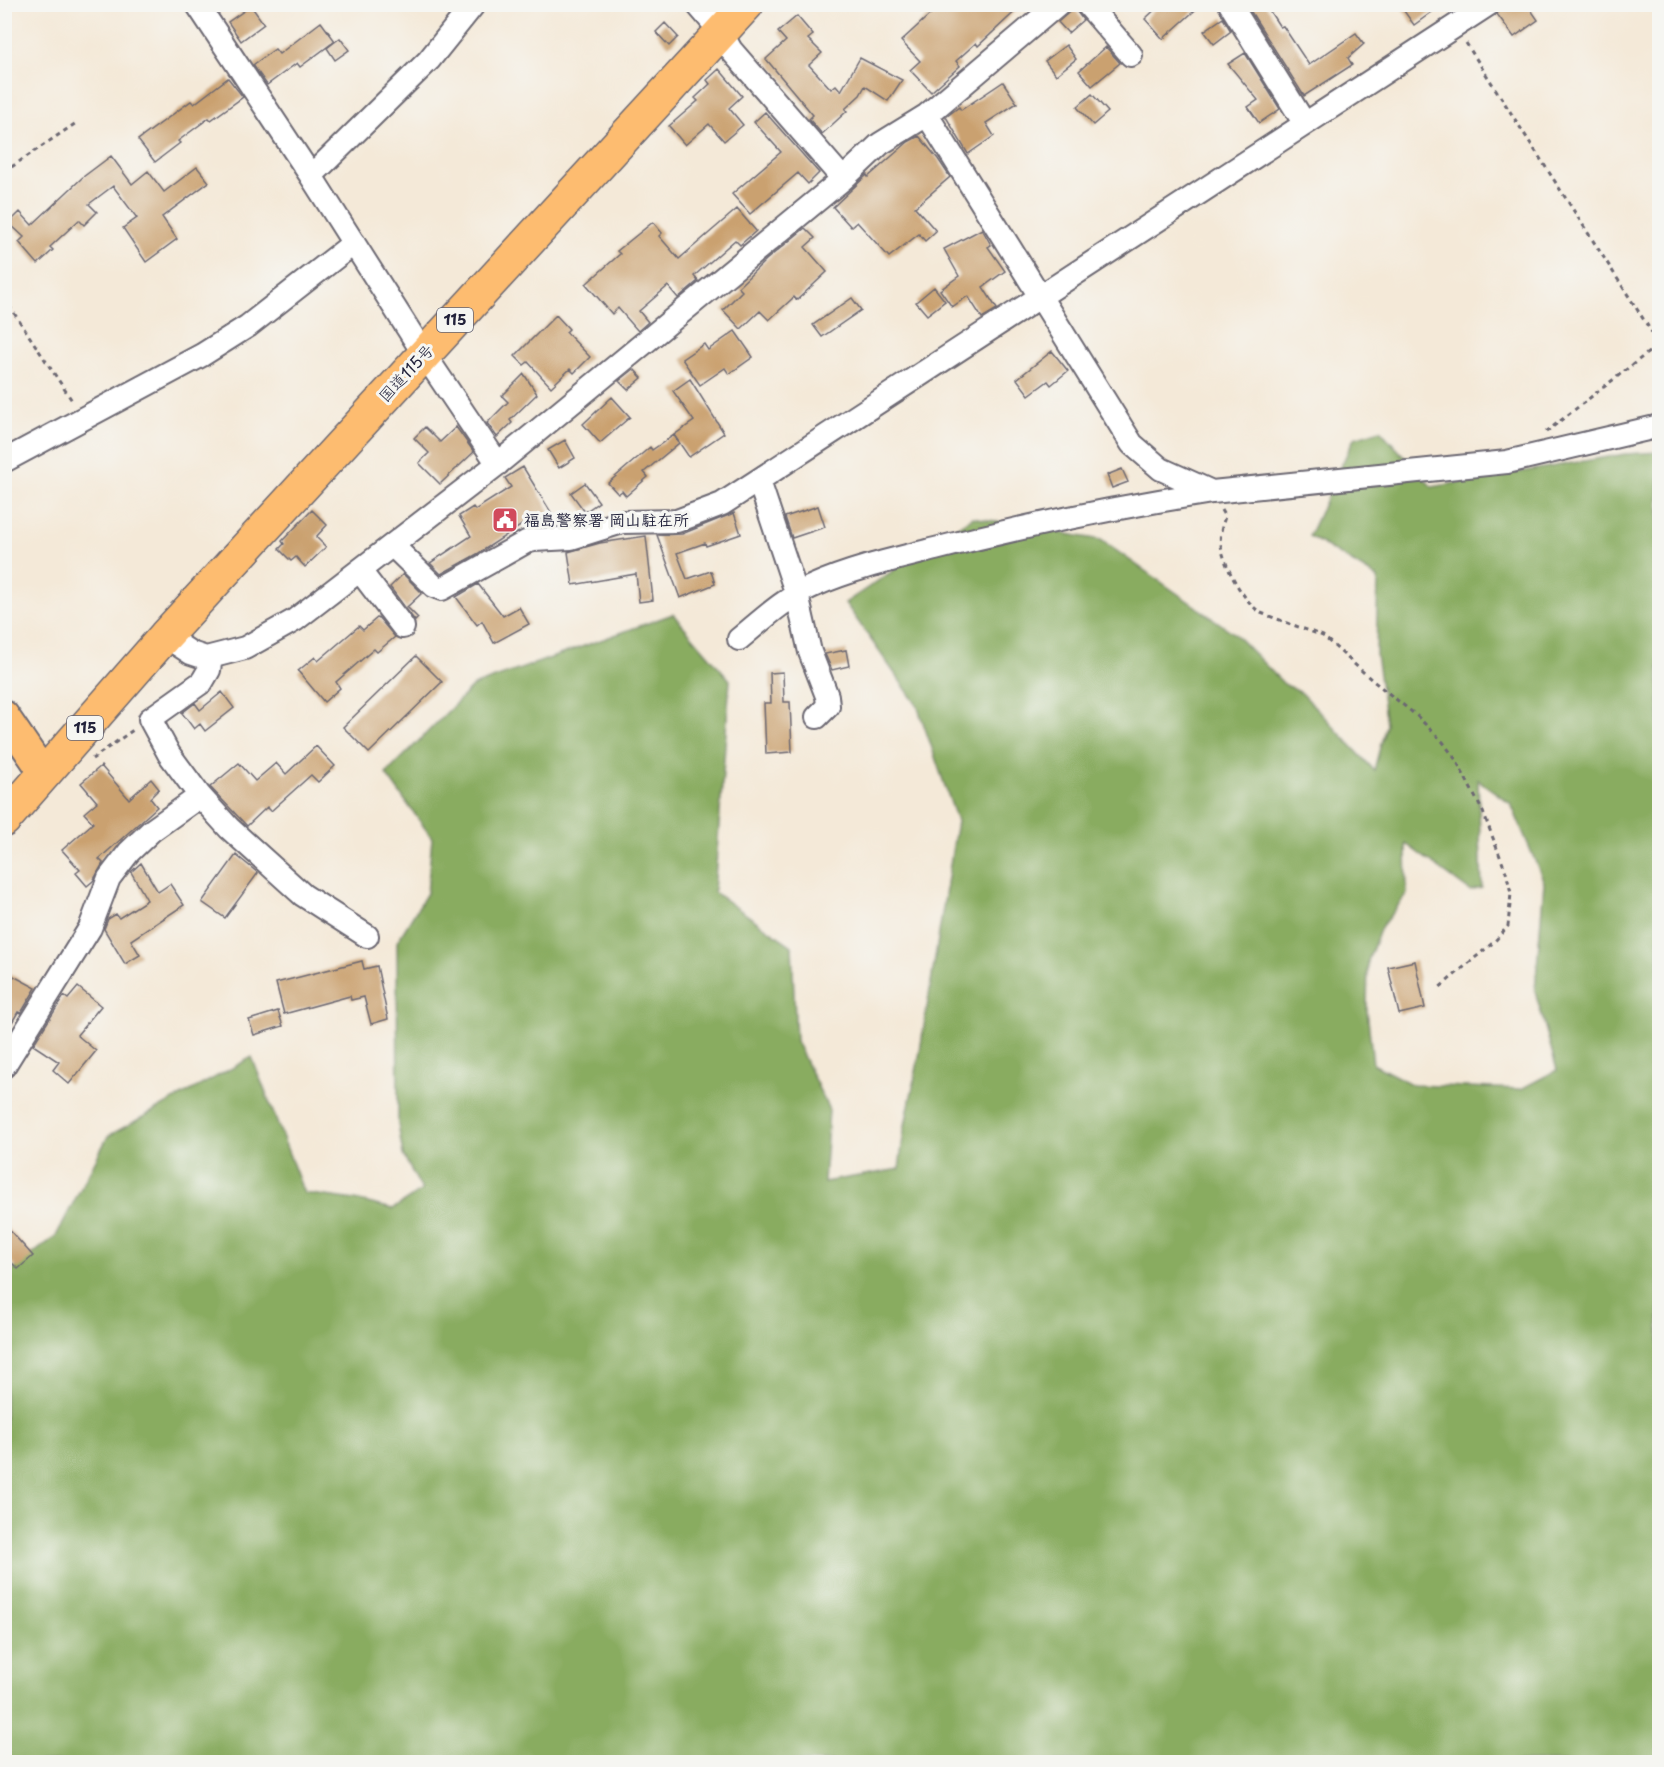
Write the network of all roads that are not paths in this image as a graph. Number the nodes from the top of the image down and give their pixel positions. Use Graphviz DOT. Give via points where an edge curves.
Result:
graph roads {
  1 [pos="197,4"];
  2 [pos="474,4"];
  3 [pos="697,4"];
  4 [pos="747,4"];
  5 [pos="1058,4"];
  6 [pos="1087,4"];
  7 [pos="1230,4"];
  8 [pos="1489,4"];
  9 [pos="721,32"];
  10 [pos="1131,55"];
  11 [pos="927,115"];
  12 [pos="1305,124"];
  13 [pos="311,177"];
  14 [pos="843,179"];
  15 [pos="354,243"];
  16 [pos="1040,298"];
  17 [pos="424,354"];
  18 [pos="1659,426"];
  19 [pos="4,460"];
  20 [pos="498,464"];
  21 [pos="759,481"];
  22 [pos="1212,492"];
  23 [pos="393,546"];
  24 [pos="360,571"];
  25 [pos="797,595"];
  26 [pos="403,627"];
  27 [pos="165,636"];
  28 [pos="739,639"];
  29 [pos="211,657"];
  30 [pos="4,715"];
  31 [pos="817,717"];
  32 [pos="39,767"];
  33 [pos="4,791"];
  34 [pos="200,796"];
  35 [pos="4,820"];
  36 [pos="367,936"];
  37 [pos="4,1066"];
  1 -- 13 [label="street"];
  2 -- 13 [label="street" via="429,60"];
  3 -- 9 [label="street"];
  4 -- 9 [label="highway, 国道115号 / 115"];
  5 -- 11 [label="street"];
  6 -- 10 [label="street"];
  7 -- 12 [label="street"];
  8 -- 12 [label="street"];
  9 -- 14 [label="street" via="731,50"];
  9 -- 17 [label="highway, 国道115号 / 115"];
  11 -- 14 [label="street" via="880,144"];
  11 -- 16 [label="street"];
  12 -- 16 [label="street"];
  13 -- 15 [label="street"];
  14 -- 20 [label="street"];
  15 -- 17 [label="street"];
  15 -- 19 [label="street" via="202,355"];
  16 -- 21 [label="street"];
  16 -- 22 [label="street" via="1132,444 1161,469"];
  17 -- 20 [label="street"];
  17 -- 27 [label="highway, 国道115号 / 115"];
  18 -- 22 [label="street" via="1506,462"];
  20 -- 23 [label="street"];
  21 -- 23 [label="street" via="722,504 677,521 622,522 571,538 526,542 442,589 434,586"];
  21 -- 25 [label="street"];
  22 -- 25 [label="street" via="1019,527 880,563"];
  23 -- 24 [label="street"];
  24 -- 26 [label="street"];
  24 -- 29 [label="street" via="278,631 245,648"];
  25 -- 28 [label="street"];
  25 -- 31 [label="street" via="810,652 827,696 828,706"];
  27 -- 29 [label="street" via="191,653"];
  27 -- 32 [label="highway, 国道115号 / 115"];
  29 -- 34 [label="street" via="202,682 150,719 169,754"];
  30 -- 32 [label="main road"];
  32 -- 33 [label="highway, 国道115号 / 115"];
  32 -- 35 [label="highway, 国道115号 / 115"];
  34 -- 36 [label="street" via="303,895"];
  34 -- 37 [label="street" via="151,831 109,878 90,928"];
}
